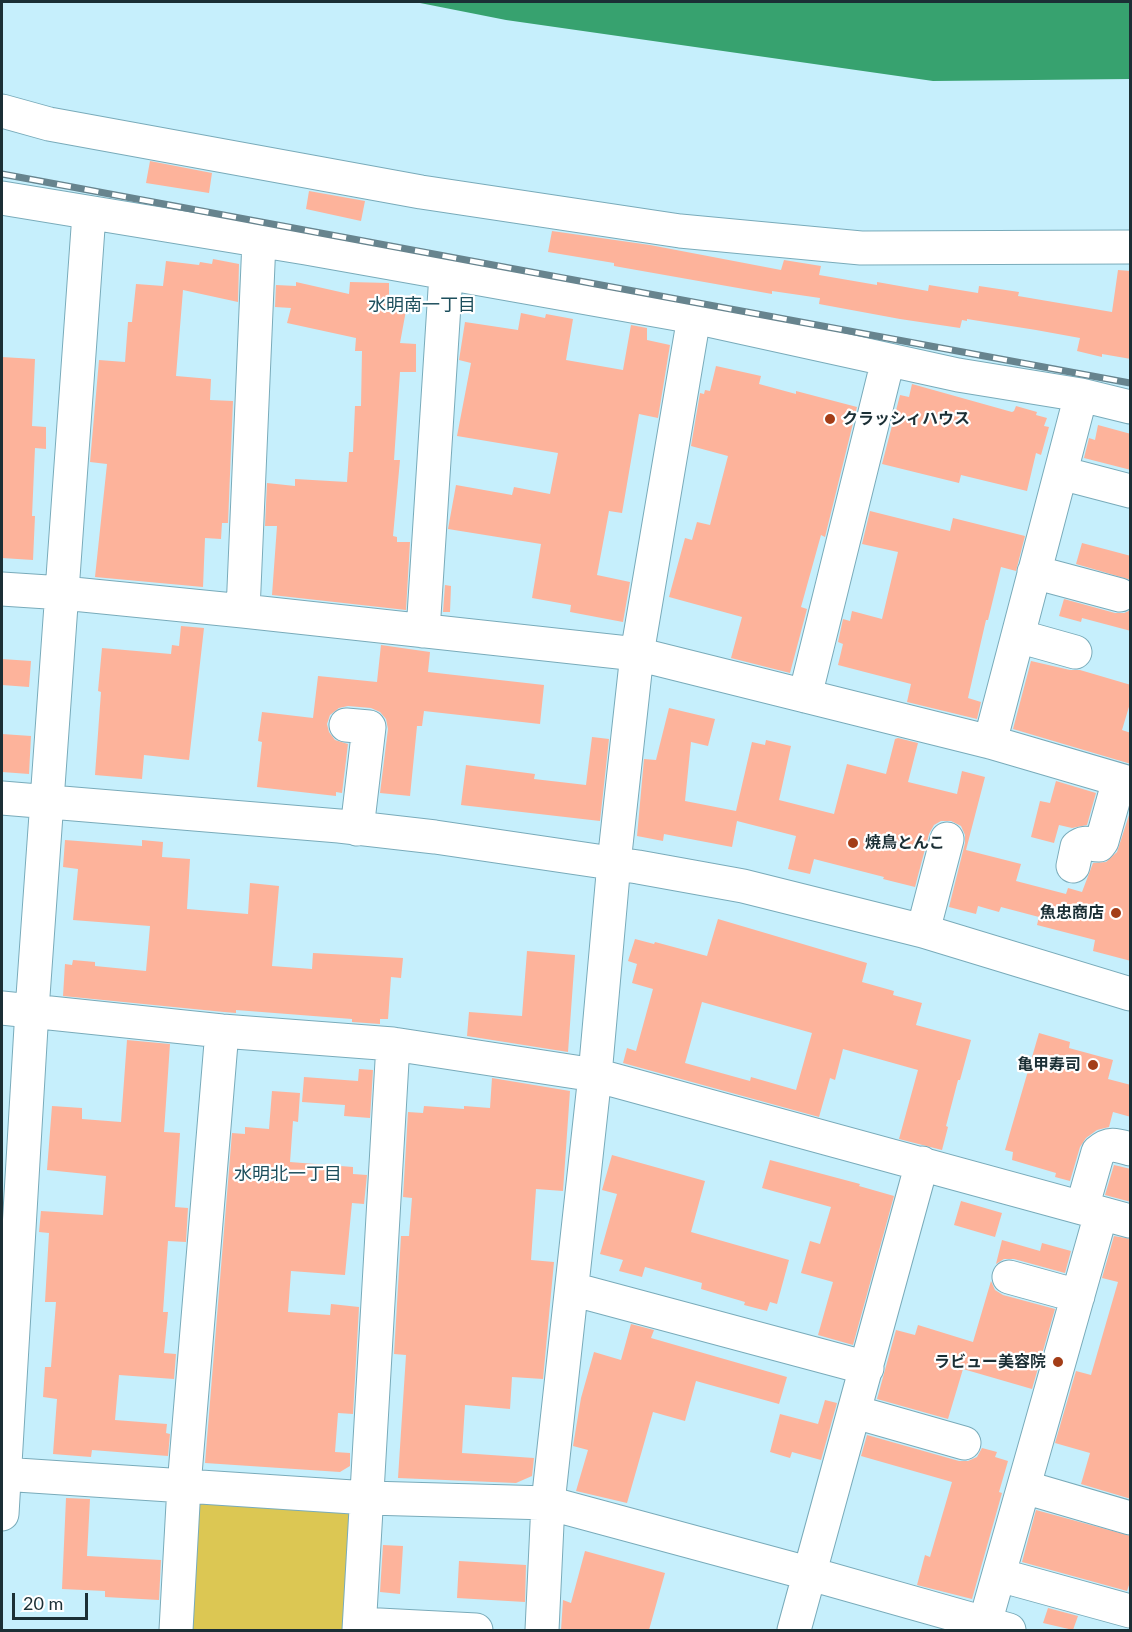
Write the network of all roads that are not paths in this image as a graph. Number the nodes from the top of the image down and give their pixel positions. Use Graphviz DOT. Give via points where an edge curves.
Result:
graph roads {
  1 [pos="2,111"];
  2 [pos="2,198"];
  3 [pos="89,214"];
  4 [pos="259,241"];
  5 [pos="1131,247"];
  6 [pos="446,274"];
  7 [pos="694,317"];
  8 [pos="888,360"];
  9 [pos="1081,395"];
  10 [pos="1131,407"];
  11 [pos="1061,473"];
  12 [pos="1131,491"];
  13 [pos="1035,572"];
  14 [pos="2,589"];
  15 [pos="63,593"];
  16 [pos="1120,595"];
  17 [pos="243,611"];
  18 [pos="423,631"];
  19 [pos="1018,636"];
  20 [pos="1075,652"];
  21 [pos="637,654"];
  22 [pos="805,696"];
  23 [pos="346,725"];
  24 [pos="990,742"];
  25 [pos="1125,782"];
  26 [pos="2,798"];
  27 [pos="47,801"];
  28 [pos="357,829"];
  29 [pos="947,839"];
  30 [pos="614,863"];
  31 [pos="1073,866"];
  32 [pos="923,932"];
  33 [pos="1131,994"];
  34 [pos="17,1009"];
  35 [pos="222,1031"];
  36 [pos="393,1044"];
  37 [pos="595,1075"];
  38 [pos="1131,1149"];
  39 [pos="922,1163"];
  40 [pos="1105,1214"];
  41 [pos="1009,1277"];
  42 [pos="572,1289"];
  43 [pos="1077,1296"];
  44 [pos="867,1368"];
  45 [pos="855,1412"];
  46 [pos="964,1443"];
  47 [pos="3,1475"];
  48 [pos="184,1486"];
  49 [pos="1024,1487"];
  50 [pos="368,1498"];
  51 [pos="548,1503"];
  52 [pos="2,1514"];
  53 [pos="1131,1518"];
  54 [pos="811,1574"];
  55 [pos="999,1575"];
  56 [pos="1131,1611"];
  57 [pos="360,1627"];
  58 [pos="992,1628"];
  59 [pos="176,1630"];
  60 [pos="476,1630"];
  61 [pos="542,1630"];
  62 [pos="794,1630"];
  1 -- 5 [label="street" via="49,124 422,192 680,231 861,248"];
  2 -- 3 [label="street"];
  3 -- 4 [label="street"];
  3 -- 15 [label="street"];
  4 -- 6 [label="street"];
  4 -- 17 [label="street"];
  6 -- 7 [label="street"];
  6 -- 18 [label="street"];
  7 -- 8 [label="street"];
  7 -- 21 [label="street"];
  8 -- 9 [label="street"];
  8 -- 22 [label="street"];
  9 -- 10 [label="street"];
  9 -- 11 [label="street"];
  11 -- 12 [label="street"];
  11 -- 13 [label="street"];
  13 -- 16 [label="street"];
  13 -- 19 [label="street"];
  14 -- 15 [label="street"];
  15 -- 17 [label="street"];
  15 -- 27 [label="street"];
  17 -- 18 [label="street"];
  18 -- 21 [label="street"];
  19 -- 20 [label="street"];
  19 -- 24 [label="street"];
  21 -- 22 [label="street"];
  21 -- 30 [label="street"];
  22 -- 24 [label="street"];
  23 -- 28 [label="street" via="369,727"];
  24 -- 25 [label="street"];
  25 -- 31 [label="street" via="1102,842 1080,845"];
  26 -- 27 [label="street"];
  27 -- 28 [label="street"];
  27 -- 34 [label="street"];
  28 -- 30 [label="street"];
  29 -- 32 [label="street"];
  30 -- 32 [label="street" via="743,886"];
  30 -- 37 [label="street"];
  32 -- 33 [label="street"];
  34 -- 35 [label="street"];
  34 -- 47 [label="street"];
  35 -- 36 [label="street"];
  35 -- 48 [label="street"];
  36 -- 37 [label="street"];
  36 -- 50 [label="street"];
  37 -- 39 [label="street"];
  37 -- 42 [label="street"];
  38 -- 40 [label="street" via="1115,1144 1098,1152"];
  39 -- 40 [label="street"];
  39 -- 44 [label="street"];
  40 -- 43 [label="street"];
  41 -- 43 [label="street"];
  42 -- 44 [label="street"];
  42 -- 51 [label="street"];
  43 -- 49 [label="street"];
  44 -- 45 [label="street"];
  45 -- 46 [label="street"];
  45 -- 54 [label="street"];
  47 -- 48 [label="street"];
  47 -- 52 [label="street"];
  48 -- 50 [label="street"];
  48 -- 59 [label="street"];
  49 -- 53 [label="street"];
  49 -- 55 [label="street"];
  50 -- 51 [label="street"];
  50 -- 57 [label="street"];
  51 -- 54 [label="street"];
  51 -- 61 [label="street"];
  54 -- 58 [label="street"];
  54 -- 62 [label="street"];
  55 -- 56 [label="street"];
  55 -- 58 [label="street"];
  57 -- 60 [label="street"];
}
